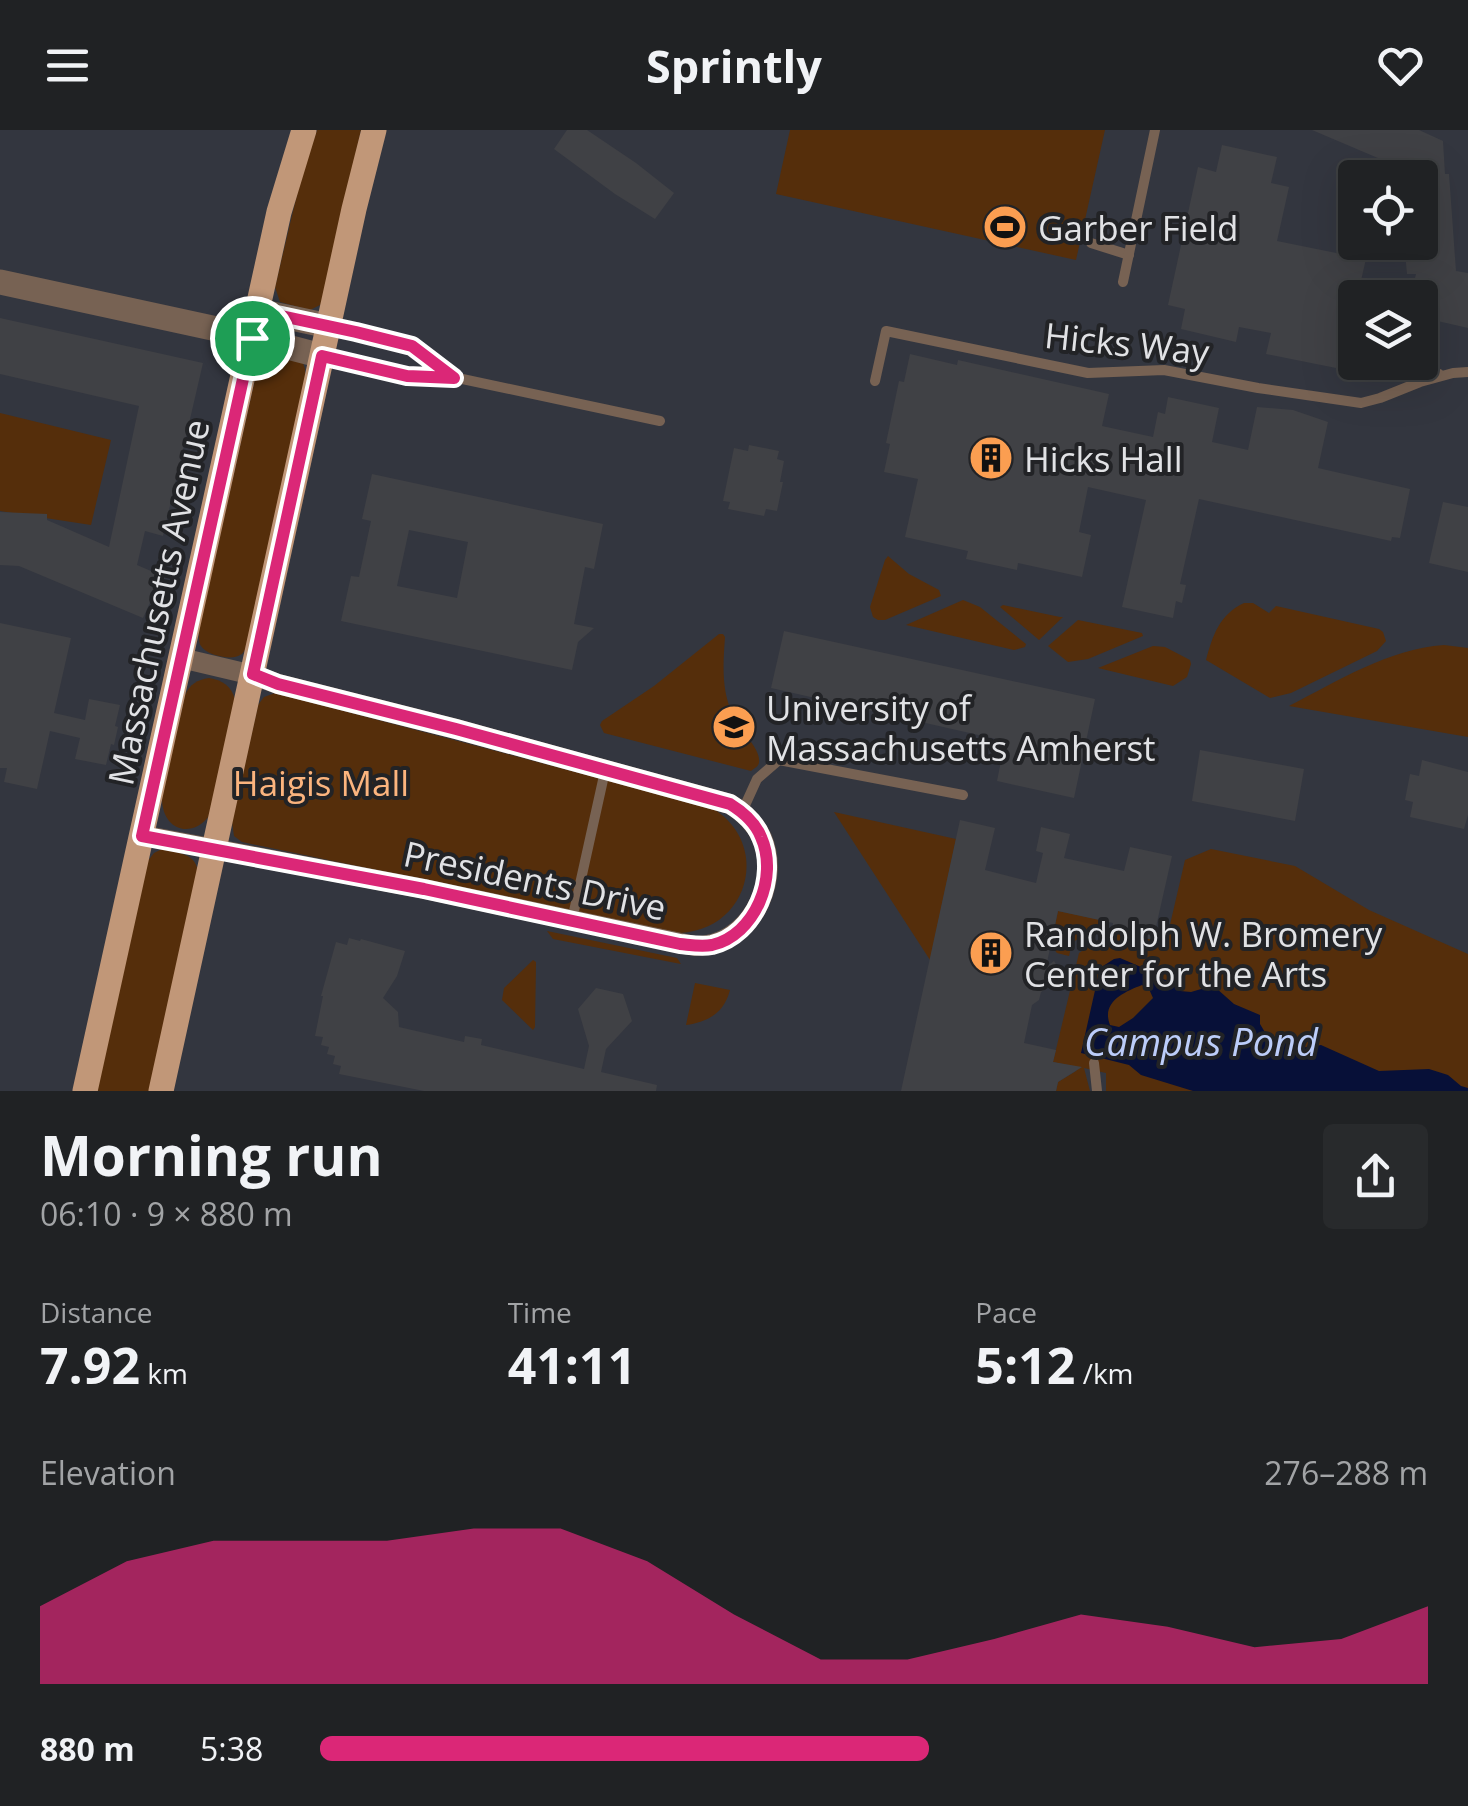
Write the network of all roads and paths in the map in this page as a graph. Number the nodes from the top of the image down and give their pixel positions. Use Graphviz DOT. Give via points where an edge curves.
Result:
graph roads {
  1 [pos="304,130"];
  2 [pos="374,130"];
  3 [pos="1155,130"];
  4 [pos="1091,243"];
  5 [pos="1129,255"];
  6 [pos="0,282"];
  7 [pos="1124,282"];
  8 [pos="258,311"];
  9 [pos="329,326"];
  10 [pos="252,338"];
  11 [pos="322,356"];
  12 [pos="1468,372"];
  13 [pos="1438,373"];
  14 [pos="1446,375"];
  15 [pos="454,378"];
  16 [pos="876,381"];
  17 [pos="660,421"];
  18 [pos="181,658"];
  19 [pos="253,674"];
  20 [pos="606,770"];
  21 [pos="963,795"];
  22 [pos="742,812"];
  23 [pos="142,836"];
  24 [pos="213,850"];
  25 [pos="572,920"];
  26 [pos="1094,1063"];
  27 [pos="85,1091"];
  28 [pos="161,1091"];
  29 [pos="1097,1091"];
  1 -- 8 [label="main road, Massachusetts Avenue"];
  2 -- 9 [label="main road"];
  3 -- 5 [label="lane"];
  4 -- 5 [label="lane"];
  5 -- 7 [label="lane"];
  6 -- 10 [label="street"];
  8 -- 9 [label="street"];
  8 -- 10 [label="main road, Massachusetts Avenue"];
  9 -- 11 [label="main road"];
  9 -- 15 [label="lane" via="412,346"];
  10 -- 11 [label="street"];
  10 -- 18 [label="main road, Massachusetts Avenue"];
  11 -- 15 [label="lane" via="407,376"];
  11 -- 19 [label="main road"];
  12 -- 14 [label="lane, Hicks Way"];
  13 -- 14 [label="lane"];
  14 -- 16 [label="lane, Hicks Way" via="1361,403 1164,370 1088,373 886,332"];
  15 -- 17 [label="lane"];
  18 -- 19 [label="street"];
  18 -- 23 [label="main road, Massachusetts Avenue"];
  19 -- 20 [label="street"];
  19 -- 24 [label="main road"];
  20 -- 22 [label="street" via="714,798"];
  20 -- 25 [label="lane"];
  21 -- 22 [label="lane" via="779,760 757,780"];
  22 -- 25 [label="street, Presidents Drive" via="762,838 766,881 752,918 733,935 694,946"];
  23 -- 24 [label="street, Presidents Drive"];
  23 -- 27 [label="main road, Massachusetts Avenue"];
  24 -- 25 [label="street, Presidents Drive"];
  24 -- 28 [label="main road"];
  26 -- 29 [label="lane"];
}
